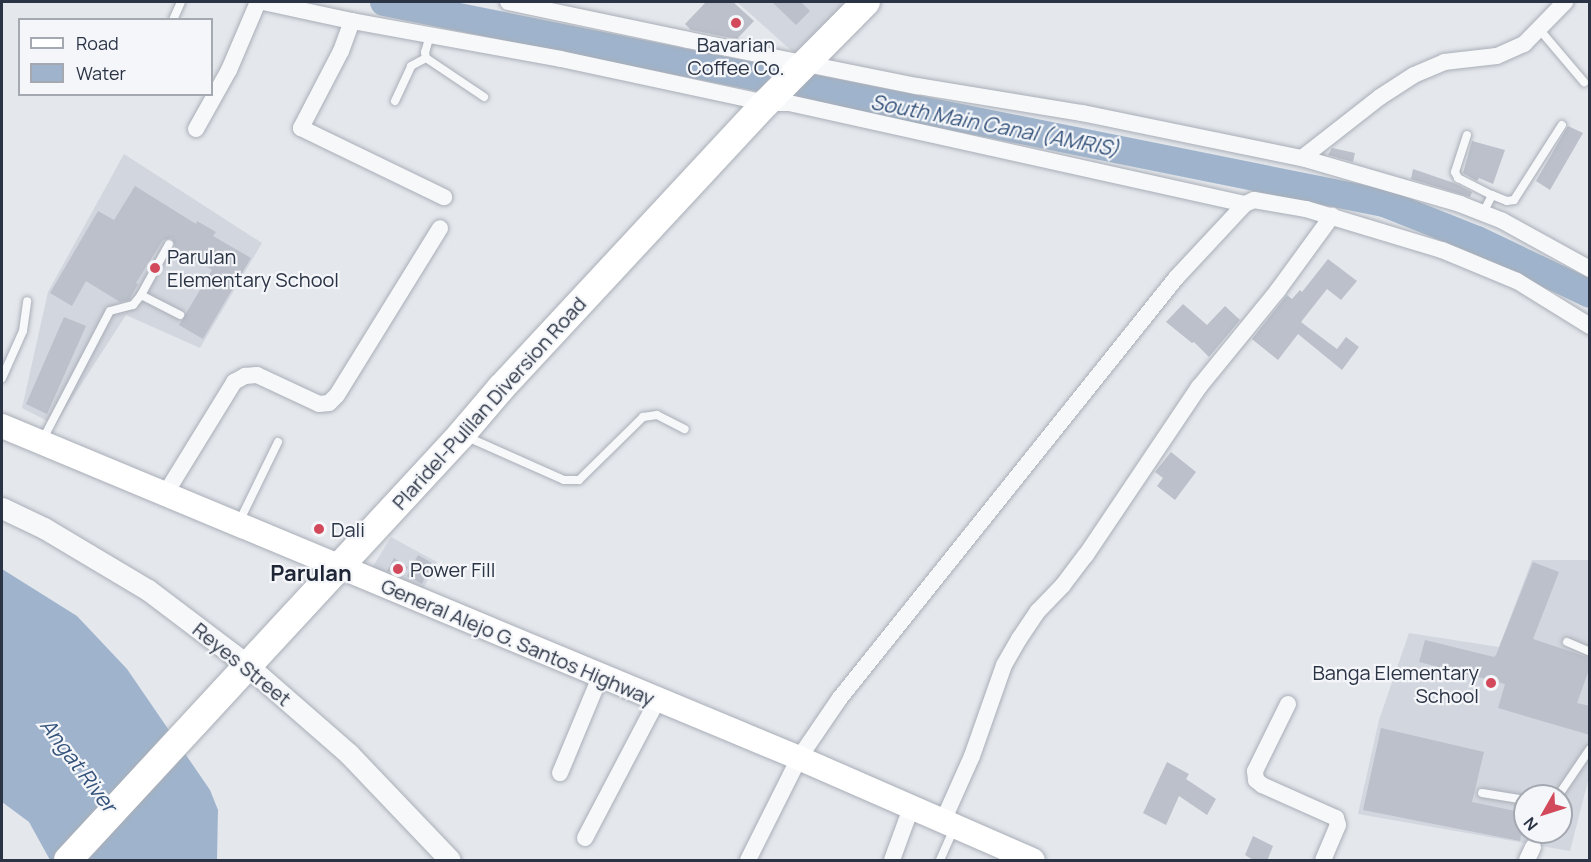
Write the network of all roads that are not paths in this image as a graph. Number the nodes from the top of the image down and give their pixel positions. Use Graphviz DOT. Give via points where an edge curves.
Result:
graph roads {
  1 [pos="181,2"];
  2 [pos="258,2"];
  3 [pos="263,2"];
  4 [pos="508,2"];
  5 [pos="866,2"];
  6 [pos="1565,2"];
  7 [pos="173,18"];
  8 [pos="352,21"];
  9 [pos="1539,29"];
  10 [pos="430,35"];
  11 [pos="426,58"];
  12 [pos="801,66"];
  13 [pos="1584,82"];
  14 [pos="484,97"];
  15 [pos="395,101"];
  16 [pos="768,101"];
  17 [pos="1562,125"];
  18 [pos="196,129"];
  19 [pos="1467,135"];
  20 [pos="1302,158"];
  21 [pos="1492,195"];
  22 [pos="444,197"];
  23 [pos="1245,204"];
  24 [pos="1483,213"];
  25 [pos="1332,216"];
  26 [pos="440,228"];
  27 [pos="169,244"];
  28 [pos="1590,269"];
  29 [pos="141,295"];
  30 [pos="27,302"];
  31 [pos="180,315"];
  32 [pos="1590,326"];
  33 [pos="2,378"];
  34 [pos="2,426"];
  35 [pos="685,429"];
  36 [pos="462,435"];
  37 [pos="41,442"];
  38 [pos="278,442"];
  39 [pos="164,496"];
  40 [pos="2,508"];
  41 [pos="238,525"];
  42 [pos="340,567"];
  43 [pos="1567,642"];
  44 [pos="1590,652"];
  45 [pos="247,665"];
  46 [pos="600,677"];
  47 [pos="657,701"];
  48 [pos="1288,704"];
  49 [pos="1590,749"];
  50 [pos="799,758"];
  51 [pos="560,773"];
  52 [pos="1566,784"];
  53 [pos="1482,793"];
  54 [pos="1513,798"];
  55 [pos="911,808"];
  56 [pos="949,824"];
  57 [pos="585,838"];
  58 [pos="68,861"];
  59 [pos="450,861"];
  60 [pos="747,861"];
  61 [pos="892,861"];
  62 [pos="940,861"];
  63 [pos="1033,861"];
  64 [pos="1323,861"];
  1 -- 7 [label="lane"];
  2 -- 18 [label="street" via="229,70"];
  3 -- 8 [label="street"];
  4 -- 12 [label="street"];
  5 -- 12 [label="highway, Plaridel-Pulilan Diversion Road"];
  6 -- 9 [label="street"];
  8 -- 10 [label="street"];
  8 -- 22 [label="street" via="302,128"];
  9 -- 13 [label="lane"];
  9 -- 20 [label="street" via="1524,44 1505,53 1444,62 1414,75"];
  10 -- 11 [label="lane"];
  10 -- 16 [label="street"];
  11 -- 14 [label="lane"];
  11 -- 15 [label="lane" via="411,66"];
  12 -- 16 [label="highway, Plaridel-Pulilan Diversion Road"];
  12 -- 20 [label="street" via="1082,113"];
  16 -- 23 [label="street"];
  16 -- 36 [label="highway, Plaridel-Pulilan Diversion Road"];
  17 -- 21 [label="lane" via="1514,200"];
  19 -- 21 [label="lane" via="1455,172 1458,178"];
  20 -- 24 [label="street"];
  21 -- 24 [label="lane"];
  23 -- 25 [label="street" via="1254,200"];
  23 -- 50 [label="street" via="1176,278 1062,419 847,690"];
  24 -- 28 [label="street"];
  25 -- 32 [label="street" via="1486,266"];
  25 -- 56 [label="street" via="1257,318 1199,387 1086,555 1019,639 1004,665"];
  26 -- 39 [label="street" via="329,403 320,404 257,375 234,382"];
  27 -- 29 [label="lane"];
  29 -- 31 [label="lane"];
  29 -- 37 [label="lane" via="133,305 117,307 105,318"];
  30 -- 33 [label="lane" via="23,331"];
  34 -- 37 [label="main road, General Alejo G. Santos Highway"];
  35 -- 36 [label="lane" via="657,415 643,417 579,480 564,480"];
  36 -- 42 [label="highway, Plaridel-Pulilan Diversion Road"];
  37 -- 39 [label="main road, General Alejo G. Santos Highway"];
  38 -- 41 [label="lane"];
  39 -- 41 [label="main road, General Alejo G. Santos Highway"];
  40 -- 45 [label="street, Reyes Street" via="44,528 148,590"];
  41 -- 42 [label="main road, General Alejo G. Santos Highway"];
  42 -- 45 [label="highway, Plaridel-Pulilan Diversion Road"];
  42 -- 46 [label="main road, General Alejo G. Santos Highway"];
  43 -- 44 [label="lane"];
  45 -- 58 [label="highway, Plaridel-Pulilan Diversion Road"];
  45 -- 59 [label="street, Reyes Street" via="349,754"];
  46 -- 47 [label="main road, General Alejo G. Santos Highway"];
  46 -- 51 [label="street"];
  47 -- 50 [label="main road, General Alejo G. Santos Highway"];
  47 -- 57 [label="street"];
  48 -- 64 [label="street" via="1255,771 1256,780 1336,818 1338,825"];
  49 -- 52 [label="lane"];
  50 -- 55 [label="main road, General Alejo G. Santos Highway"];
  50 -- 60 [label="street"];
  53 -- 54 [label="lane"];
  55 -- 56 [label="main road, General Alejo G. Santos Highway"];
  55 -- 61 [label="street"];
  56 -- 62 [label="lane"];
  56 -- 63 [label="main road, General Alejo G. Santos Highway"];
}
